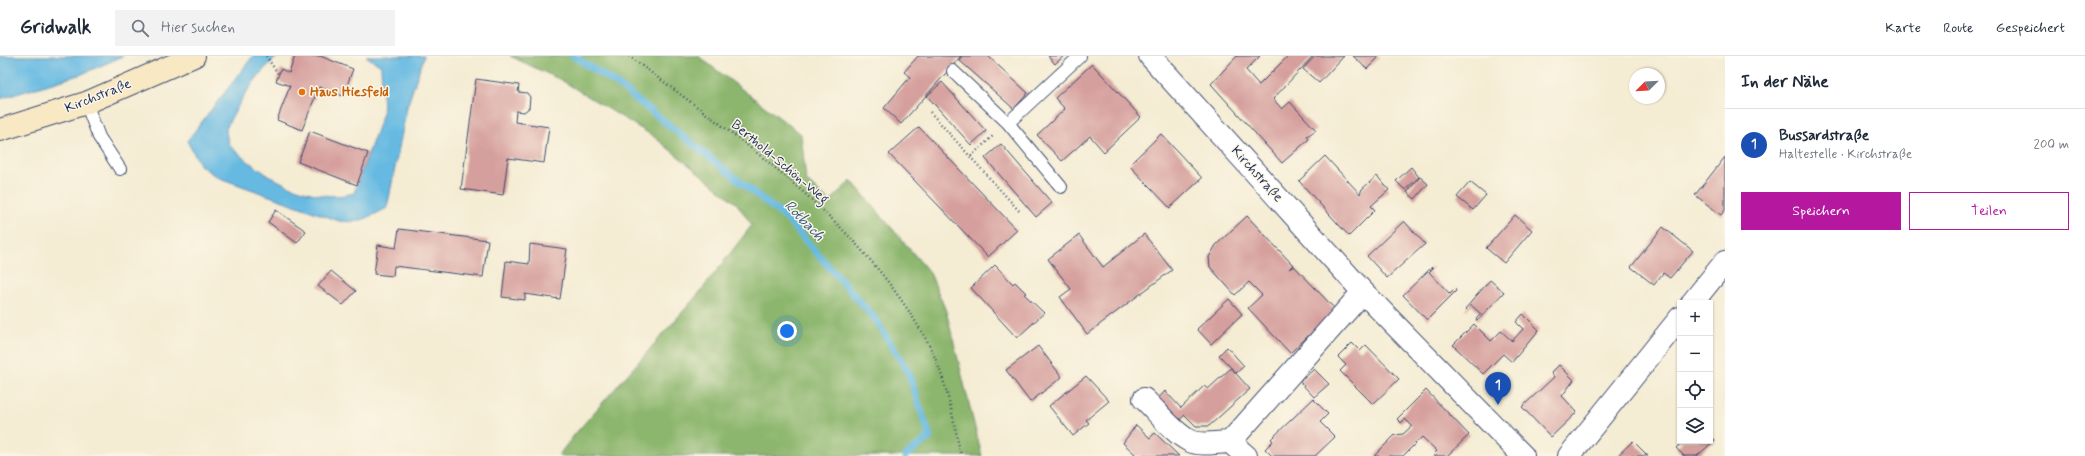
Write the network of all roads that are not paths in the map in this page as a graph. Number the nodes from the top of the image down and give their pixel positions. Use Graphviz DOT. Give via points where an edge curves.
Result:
graph roads {
  1 [pos="194,56"];
  2 [pos="1080,56"];
  3 [pos="1150,56"];
  4 [pos="953,71"];
  5 [pos="86,103"];
  6 [pos="1008,123"];
  7 [pos="0,130"];
  8 [pos="120,169"];
  9 [pos="1061,187"];
  10 [pos="1725,262"];
  11 [pos="1363,292"];
  12 [pos="1694,300"];
  13 [pos="1677,322"];
  14 [pos="1144,399"];
  15 [pos="1238,449"];
  16 [pos="1523,456"];
  17 [pos="1569,456"];
  1 -- 5 [label="street, Kirchstraße"];
  2 -- 6 [label="lane"];
  3 -- 11 [label="street, Kirchstraße"];
  4 -- 6 [label="lane"];
  5 -- 7 [label="street, Kirchstraße"];
  5 -- 8 [label="lane" via="99,137"];
  6 -- 9 [label="lane"];
  10 -- 12 [label="street"];
  11 -- 15 [label="street"];
  11 -- 16 [label="street, Kirchstraße"];
  13 -- 17 [label="street"];
  14 -- 15 [label="street" via="1179,433 1191,441"];
}
